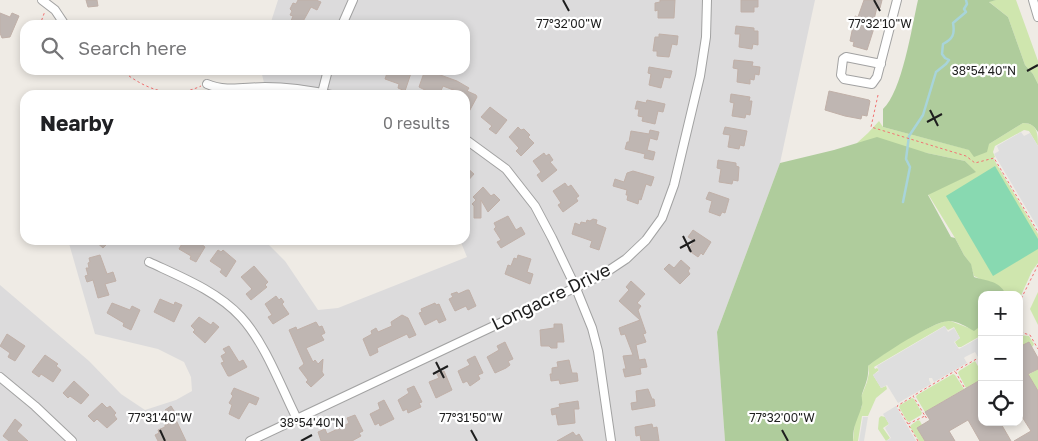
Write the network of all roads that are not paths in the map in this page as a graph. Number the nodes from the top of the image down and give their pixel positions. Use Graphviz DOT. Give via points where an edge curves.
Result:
graph roads {
  1 [pos="353,0"];
  2 [pos="707,0"];
  3 [pos="897,0"];
  4 [pos="1033,0"];
  5 [pos="45,2"];
  6 [pos="1038,17"];
  7 [pos="62,20"];
  8 [pos="344,20"];
  9 [pos="881,64"];
  10 [pos="327,75"];
  11 [pos="207,84"];
  12 [pos="303,90"];
  13 [pos="323,90"];
  14 [pos="470,143"];
  15 [pos="149,262"];
  16 [pos="575,286"];
  17 [pos="0,377"];
  18 [pos="296,419"];
  19 [pos="72,441"];
  20 [pos="250,441"];
  21 [pos="612,441"];
  1 -- 8 [label="street"];
  2 -- 16 [label="street, Longacre Drive" via="700,76 674,185 662,218 626,259 602,275"];
  3 -- 9 [label="street"];
  4 -- 6 [label="street"];
  5 -- 7 [label="street"];
  9 -- 9 [label="street" via="872,84 844,79 840,75 846,56"];
  10 -- 13 [label="street"];
  11 -- 12 [label="street" via="225,89 266,87"];
  14 -- 16 [label="street" via="506,168 535,206"];
  15 -- 18 [label="street" via="199,286 240,316 260,344"];
  16 -- 18 [label="street, Longacre Drive"];
  16 -- 21 [label="street" via="598,351"];
  17 -- 19 [label="street"];
  18 -- 20 [label="street, Longacre Drive"];
}
